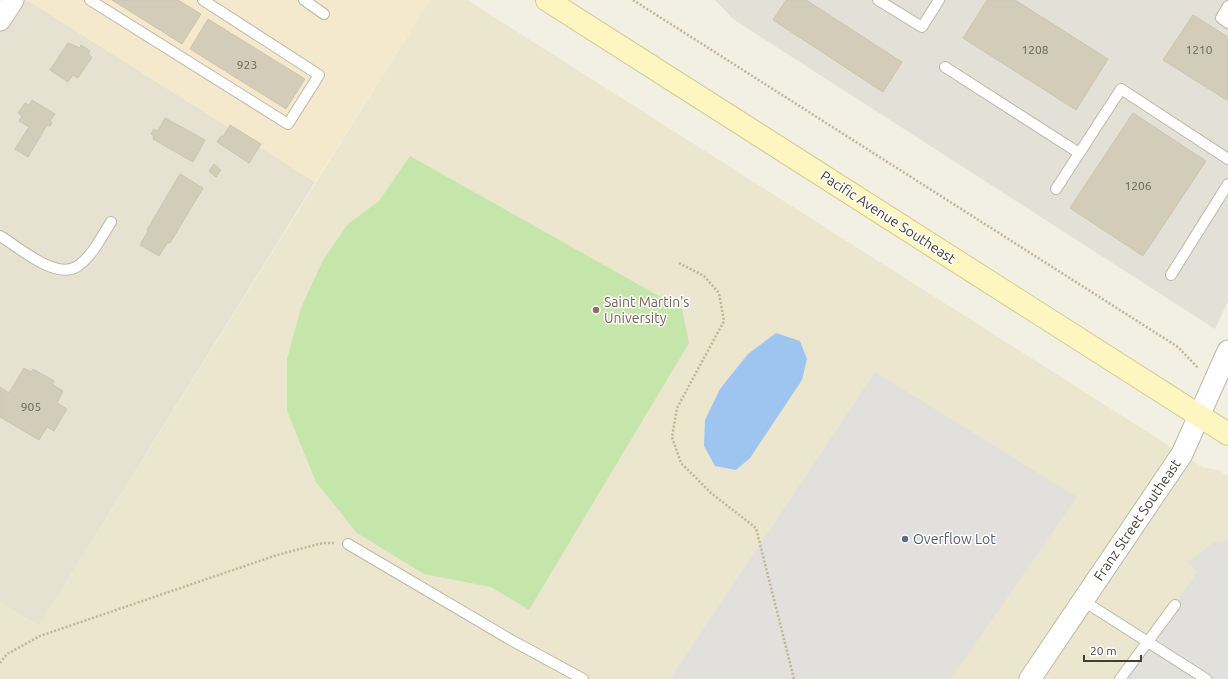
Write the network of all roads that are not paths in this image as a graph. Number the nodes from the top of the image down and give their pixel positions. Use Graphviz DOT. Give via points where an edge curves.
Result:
graph roads {
  1 [pos="13,0"];
  2 [pos="90,0"];
  3 [pos="203,0"];
  4 [pos="304,0"];
  5 [pos="547,0"];
  6 [pos="878,0"];
  7 [pos="939,0"];
  8 [pos="1228,6"];
  9 [pos="324,14"];
  10 [pos="0,20"];
  11 [pos="1228,23"];
  12 [pos="945,67"];
  13 [pos="1079,153"];
  14 [pos="1228,159"];
  15 [pos="1228,184"];
  16 [pos="1056,189"];
  17 [pos="111,222"];
  18 [pos="0,236"];
  19 [pos="1171,275"];
  20 [pos="1228,351"];
  21 [pos="1200,417"];
  22 [pos="1228,434"];
  23 [pos="348,544"];
  24 [pos="1082,600"];
  25 [pos="1176,605"];
  26 [pos="1147,643"];
  27 [pos="583,679"];
  28 [pos="1030,679"];
  29 [pos="1120,679"];
  30 [pos="1206,679"];
  1 -- 10 [label="street"];
  2 -- 3 [label="lane" via="288,124 319,75"];
  4 -- 9 [label="lane"];
  5 -- 21 [label="main road, Pacific Avenue Southeast"];
  6 -- 7 [label="lane" via="922,27"];
  8 -- 11 [label="lane" via="1221,18"];
  12 -- 13 [label="lane"];
  13 -- 14 [label="lane" via="1121,89"];
  13 -- 16 [label="lane"];
  15 -- 19 [label="lane"];
  17 -- 18 [label="lane" via="86,258 78,266 62,271 49,267"];
  20 -- 21 [label="street, Franz Street Southeast"];
  21 -- 22 [label="main road, Pacific Avenue Southeast"];
  21 -- 24 [label="street, Franz Street Southeast" via="1182,454"];
  23 -- 27 [label="lane" via="511,640"];
  24 -- 26 [label="lane"];
  24 -- 28 [label="street, Franz Street Southeast"];
  25 -- 26 [label="lane"];
  26 -- 29 [label="lane"];
  26 -- 30 [label="lane"];
}
